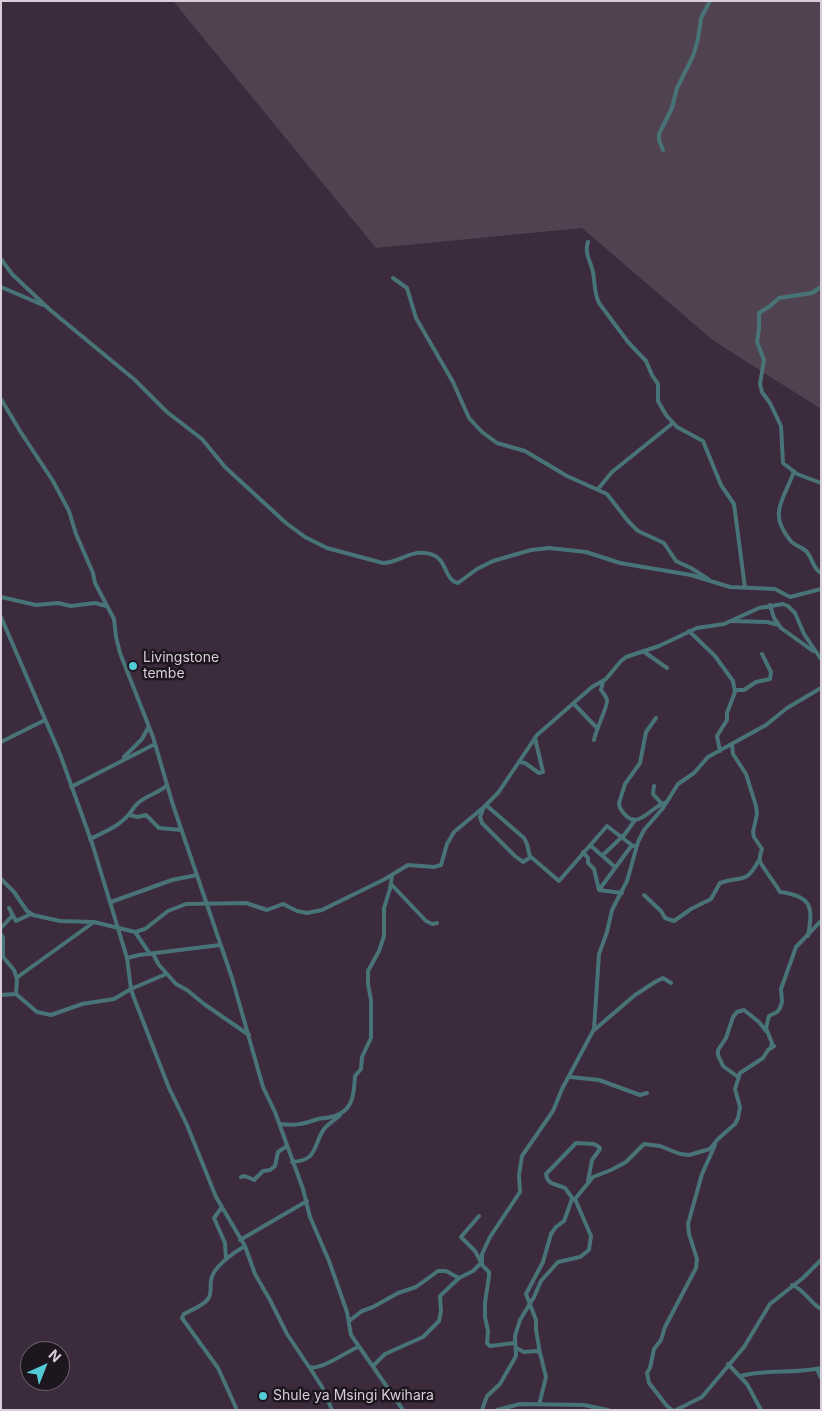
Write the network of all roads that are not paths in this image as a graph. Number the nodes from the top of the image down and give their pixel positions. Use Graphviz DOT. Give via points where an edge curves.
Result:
graph roads {
  1 [pos="710,1"];
  2 [pos="664,150"];
  3 [pos="588,242"];
  4 [pos="1,259"];
  5 [pos="393,278"];
  6 [pos="1,287"];
  7 [pos="821,287"];
  8 [pos="49,309"];
  9 [pos="1,399"];
  10 [pos="673,423"];
  11 [pos="794,471"];
  12 [pos="821,484"];
  13 [pos="598,489"];
  14 [pos="821,573"];
  15 [pos="709,580"];
  16 [pos="746,588"];
  17 [pos="821,589"];
  18 [pos="1,597"];
  19 [pos="770,605"];
  20 [pos="106,606"];
  21 [pos="1,617"];
  22 [pos="731,621"];
  23 [pos="779,625"];
  24 [pos="689,631"];
  25 [pos="643,651"];
  26 [pos="762,654"];
  27 [pos="817,654"];
  28 [pos="821,659"];
  29 [pos="667,668"];
  30 [pos="603,681"];
  31 [pos="821,688"];
  32 [pos="735,690"];
  33 [pos="574,704"];
  34 [pos="656,718"];
  35 [pos="45,720"];
  36 [pos="148,727"];
  37 [pos="597,728"];
  38 [pos="535,738"];
  39 [pos="594,740"];
  40 [pos="1,742"];
  41 [pos="155,744"];
  42 [pos="732,744"];
  43 [pos="720,751"];
  44 [pos="121,760"];
  45 [pos="519,762"];
  46 [pos="167,785"];
  47 [pos="654,786"];
  48 [pos="71,787"];
  49 [pos="667,802"];
  50 [pos="661,803"];
  51 [pos="485,806"];
  52 [pos="129,815"];
  53 [pos="635,820"];
  54 [pos="181,830"];
  55 [pos="621,838"];
  56 [pos="90,839"];
  57 [pos="590,845"];
  58 [pos="632,845"];
  59 [pos="637,846"];
  60 [pos="583,852"];
  61 [pos="603,855"];
  62 [pos="530,857"];
  63 [pos="759,860"];
  64 [pos="615,867"];
  65 [pos="197,875"];
  66 [pos="392,876"];
  67 [pos="1,879"];
  68 [pos="391,884"];
  69 [pos="599,890"];
  70 [pos="622,893"];
  71 [pos="644,895"];
  72 [pos="111,902"];
  73 [pos="207,903"];
  74 [pos="9,908"];
  75 [pos="31,914"];
  76 [pos="12,916"];
  77 [pos="821,921"];
  78 [pos="94,922"];
  79 [pos="437,923"];
  80 [pos="1,928"];
  81 [pos="119,928"];
  82 [pos="134,932"];
  83 [pos="1,934"];
  84 [pos="808,936"];
  85 [pos="2,945"];
  86 [pos="220,945"];
  87 [pos="152,954"];
  88 [pos="127,958"];
  89 [pos="166,974"];
  90 [pos="17,979"];
  91 [pos="671,983"];
  92 [pos="131,989"];
  93 [pos="16,994"];
  94 [pos="1,995"];
  95 [pos="593,1031"];
  96 [pos="768,1034"];
  97 [pos="249,1035"];
  98 [pos="774,1046"];
  99 [pos="769,1049"];
  100 [pos="570,1077"];
  101 [pos="738,1077"];
  102 [pos="647,1093"];
  103 [pos="343,1112"];
  104 [pos="280,1124"];
  105 [pos="718,1138"];
  106 [pos="287,1146"];
  107 [pos="292,1162"];
  108 [pos="241,1177"];
  109 [pos="588,1183"];
  110 [pos="306,1201"];
  111 [pos="574,1201"];
  112 [pos="222,1207"];
  113 [pos="479,1216"];
  114 [pos="240,1240"];
  115 [pos="245,1246"];
  116 [pos="226,1260"];
  117 [pos="821,1260"];
  118 [pos="481,1262"];
  119 [pos="816,1265"];
  120 [pos="821,1269"];
  121 [pos="459,1278"];
  122 [pos="792,1286"];
  123 [pos="530,1306"];
  124 [pos="821,1309"];
  125 [pos="349,1321"];
  126 [pos="514,1343"];
  127 [pos="358,1348"];
  128 [pos="516,1348"];
  129 [pos="540,1352"];
  130 [pos="728,1364"];
  131 [pos="372,1366"];
  132 [pos="309,1367"];
  133 [pos="819,1368"];
  134 [pos="741,1376"];
  135 [pos="821,1378"];
  136 [pos="539,1405"];
  137 [pos="237,1410"];
  138 [pos="332,1410"];
  139 [pos="403,1410"];
  140 [pos="482,1410"];
  141 [pos="497,1410"];
  142 [pos="608,1410"];
  143 [pos="672,1410"];
  144 [pos="676,1410"];
  145 [pos="761,1410"];
  1 -- 2 [label="street" via="701,18 693,56 676,88 672,108 659,134"];
  3 -- 10 [label="street" via="596,297 614,325 646,361 658,384 660,406"];
  4 -- 8 [label="street"];
  5 -- 13 [label="street" via="407,288 416,318 453,382 469,418 482,432 497,443 525,451 567,476"];
  6 -- 8 [label="street"];
  7 -- 11 [label="street" via="812,293 779,298 758,315 757,342 764,360 762,391 781,426 783,462"];
  8 -- 15 [label="street" via="202,439 225,467 277,516 326,548 383,563 392,563 414,553 427,553 440,559 451,579 458,583 493,561 549,548 577,550 620,563"];
  9 -- 20 [label="street" via="69,511"];
  10 -- 13 [label="street" via="612,472"];
  10 -- 16 [label="street" via="703,441 717,477 733,501"];
  11 -- 12 [label="street"];
  11 -- 14 [label="street" via="778,516 789,539 807,551"];
  13 -- 15 [label="street" via="607,494 638,531 664,543 676,561"];
  15 -- 16 [label="street"];
  16 -- 17 [label="street" via="775,589 790,597"];
  18 -- 20 [label="street" via="36,605 95,603"];
  19 -- 22 [label="street"];
  19 -- 23 [label="street"];
  19 -- 27 [label="street" via="786,605 793,611"];
  20 -- 36 [label="street" via="114,620 120,653"];
  21 -- 35 [label="street"];
  22 -- 23 [label="street"];
  22 -- 24 [label="street"];
  23 -- 27 [label="street"];
  24 -- 25 [label="street"];
  24 -- 32 [label="street" via="715,656 733,681"];
  25 -- 29 [label="street"];
  25 -- 30 [label="street" via="624,659"];
  26 -- 32 [label="street" via="771,678 744,690"];
  27 -- 28 [label="street"];
  30 -- 33 [label="street"];
  30 -- 37 [label="street" via="601,690 608,702"];
  31 -- 42 [label="street"];
  32 -- 43 [label="street" via="726,722 717,736"];
  33 -- 37 [label="street"];
  33 -- 38 [label="street"];
  34 -- 53 [label="street" via="646,732 642,758 625,784 620,803 622,812"];
  35 -- 40 [label="street"];
  35 -- 48 [label="street"];
  36 -- 41 [label="street"];
  36 -- 44 [label="street" via="142,739"];
  37 -- 39 [label="street"];
  38 -- 45 [label="street"];
  38 -- 45 [label="street" via="543,772 538,773"];
  41 -- 44 [label="street"];
  41 -- 46 [label="street"];
  42 -- 43 [label="street"];
  42 -- 63 [label="street" via="733,754 746,774 757,809 752,832 762,849"];
  43 -- 49 [label="street" via="708,757 694,773 678,784"];
  44 -- 48 [label="street"];
  45 -- 51 [label="street"];
  46 -- 52 [label="street" via="159,793 136,804"];
  46 -- 54 [label="street"];
  47 -- 50 [label="street" via="653,794"];
  48 -- 56 [label="street"];
  49 -- 50 [label="street"];
  49 -- 59 [label="street" via="644,830"];
  50 -- 53 [label="street" via="643,819"];
  51 -- 62 [label="street" via="524,838"];
  51 -- 62 [label="street" via="480,820 491,833 520,860 524,862"];
  51 -- 66 [label="street" via="454,832 440,865 412,864"];
  52 -- 54 [label="street" via="146,816 161,828"];
  52 -- 56 [label="street"];
  53 -- 55 [label="street"];
  54 -- 65 [label="street"];
  55 -- 57 [label="street" via="607,826"];
  55 -- 58 [label="street"];
  55 -- 61 [label="street"];
  56 -- 72 [label="street"];
  57 -- 60 [label="street"];
  57 -- 61 [label="street"];
  58 -- 59 [label="street"];
  58 -- 64 [label="street"];
  59 -- 70 [label="street"];
  60 -- 62 [label="street" via="560,881"];
  60 -- 69 [label="street" via="594,870"];
  61 -- 64 [label="street"];
  63 -- 71 [label="street" via="748,875 720,884 711,899 674,921 665,918"];
  63 -- 84 [label="street" via="780,892 795,895 809,906"];
  64 -- 69 [label="street"];
  65 -- 72 [label="street" via="172,880"];
  65 -- 73 [label="street"];
  66 -- 68 [label="street"];
  66 -- 73 [label="street" via="335,905 311,912 297,911 283,904 267,910 246,903"];
  67 -- 75 [label="street"];
  68 -- 79 [label="street" via="426,922"];
  68 -- 103 [label="street" via="384,908 383,939 368,971 371,1038 362,1057 361,1069 355,1076 352,1100"];
  69 -- 70 [label="street"];
  70 -- 95 [label="street" via="612,910 599,954"];
  72 -- 81 [label="street"];
  73 -- 82 [label="street" via="180,906 145,929"];
  73 -- 86 [label="street"];
  74 -- 76 [label="street"];
  75 -- 76 [label="street" via="16,921"];
  75 -- 78 [label="street" via="60,921"];
  76 -- 80 [label="street"];
  77 -- 84 [label="street"];
  78 -- 81 [label="street"];
  78 -- 90 [label="street"];
  81 -- 82 [label="street"];
  81 -- 88 [label="street"];
  82 -- 87 [label="street"];
  83 -- 85 [label="street" via="4,938"];
  84 -- 96 [label="street" via="796,947 781,989 780,1008 770,1014 767,1021"];
  85 -- 90 [label="street" via="3,957"];
  86 -- 87 [label="street"];
  86 -- 97 [label="street"];
  87 -- 88 [label="street"];
  87 -- 89 [label="street"];
  88 -- 92 [label="street"];
  89 -- 92 [label="street"];
  89 -- 97 [label="street"];
  90 -- 93 [label="street"];
  91 -- 95 [label="street" via="663,978 655,982"];
  92 -- 93 [label="street" via="114,999 82,1004 52,1015 37,1012"];
  92 -- 112 [label="street" via="169,1088"];
  93 -- 94 [label="street"];
  95 -- 100 [label="street"];
  96 -- 99 [label="street" via="772,1043"];
  96 -- 101 [label="street" via="746,1012 742,1010 735,1014 718,1055 725,1068"];
  97 -- 104 [label="street" via="264,1090"];
  98 -- 99 [label="street"];
  99 -- 101 [label="street" via="763,1058"];
  100 -- 102 [label="street" via="599,1080 640,1095"];
  100 -- 118 [label="street" via="553,1111 522,1156 520,1192 490,1237"];
  101 -- 105 [label="street" via="735,1089 740,1107 738,1118"];
  103 -- 104 [label="street" via="305,1124"];
  103 -- 107 [label="street" via="325,1128 314,1153 304,1160"];
  104 -- 106 [label="street"];
  105 -- 109 [label="street" via="709,1149 689,1155 644,1144 626,1162 593,1177"];
  105 -- 143 [label="street" via="702,1174 688,1224 697,1259 696,1268 654,1349 647,1373 649,1382"];
  106 -- 107 [label="street"];
  106 -- 108 [label="street" via="278,1152 276,1164 271,1169 263,1171 254,1180"];
  107 -- 110 [label="street"];
  109 -- 111 [label="street"];
  109 -- 111 [label="street" via="592,1160 600,1149 594,1144 576,1143 546,1174 552,1184 566,1188"];
  110 -- 114 [label="street"];
  110 -- 125 [label="street"];
  111 -- 123 [label="street" via="564,1221 551,1234 543,1262 527,1290"];
  111 -- 123 [label="street" via="591,1236 591,1245 588,1252 580,1257 562,1260 554,1266 541,1281"];
  112 -- 114 [label="street"];
  112 -- 116 [label="street" via="214,1218 225,1244"];
  113 -- 118 [label="street" via="460,1236"];
  114 -- 115 [label="street"];
  115 -- 116 [label="street"];
  115 -- 132 [label="street" via="255,1274"];
  116 -- 137 [label="street" via="213,1273 207,1301 182,1318 218,1368"];
  117 -- 119 [label="street"];
  118 -- 121 [label="street" via="471,1273"];
  118 -- 126 [label="street" via="490,1276 485,1303 487,1342 490,1346"];
  119 -- 120 [label="street"];
  119 -- 122 [label="street"];
  121 -- 125 [label="street" via="446,1271 438,1271 416,1287 362,1311"];
  121 -- 131 [label="street" via="440,1296 440,1317 423,1337 385,1354"];
  122 -- 124 [label="street" via="805,1293"];
  122 -- 130 [label="street" via="770,1304 744,1347"];
  123 -- 126 [label="street" via="520,1320"];
  123 -- 129 [label="street" via="536,1320"];
  125 -- 127 [label="street" via="351,1336"];
  126 -- 128 [label="street"];
  127 -- 131 [label="street"];
  127 -- 132 [label="street" via="321,1366"];
  128 -- 129 [label="street" via="524,1352"];
  128 -- 140 [label="street" via="500,1384 487,1396"];
  129 -- 136 [label="street" via="546,1377"];
  130 -- 134 [label="street"];
  130 -- 144 [label="street" via="702,1397"];
  131 -- 139 [label="street"];
  132 -- 138 [label="street"];
  133 -- 134 [label="street"];
  133 -- 135 [label="street"];
  134 -- 145 [label="street"];
  136 -- 141 [label="street" via="520,1404"];
  136 -- 142 [label="street" via="584,1405"];
}
